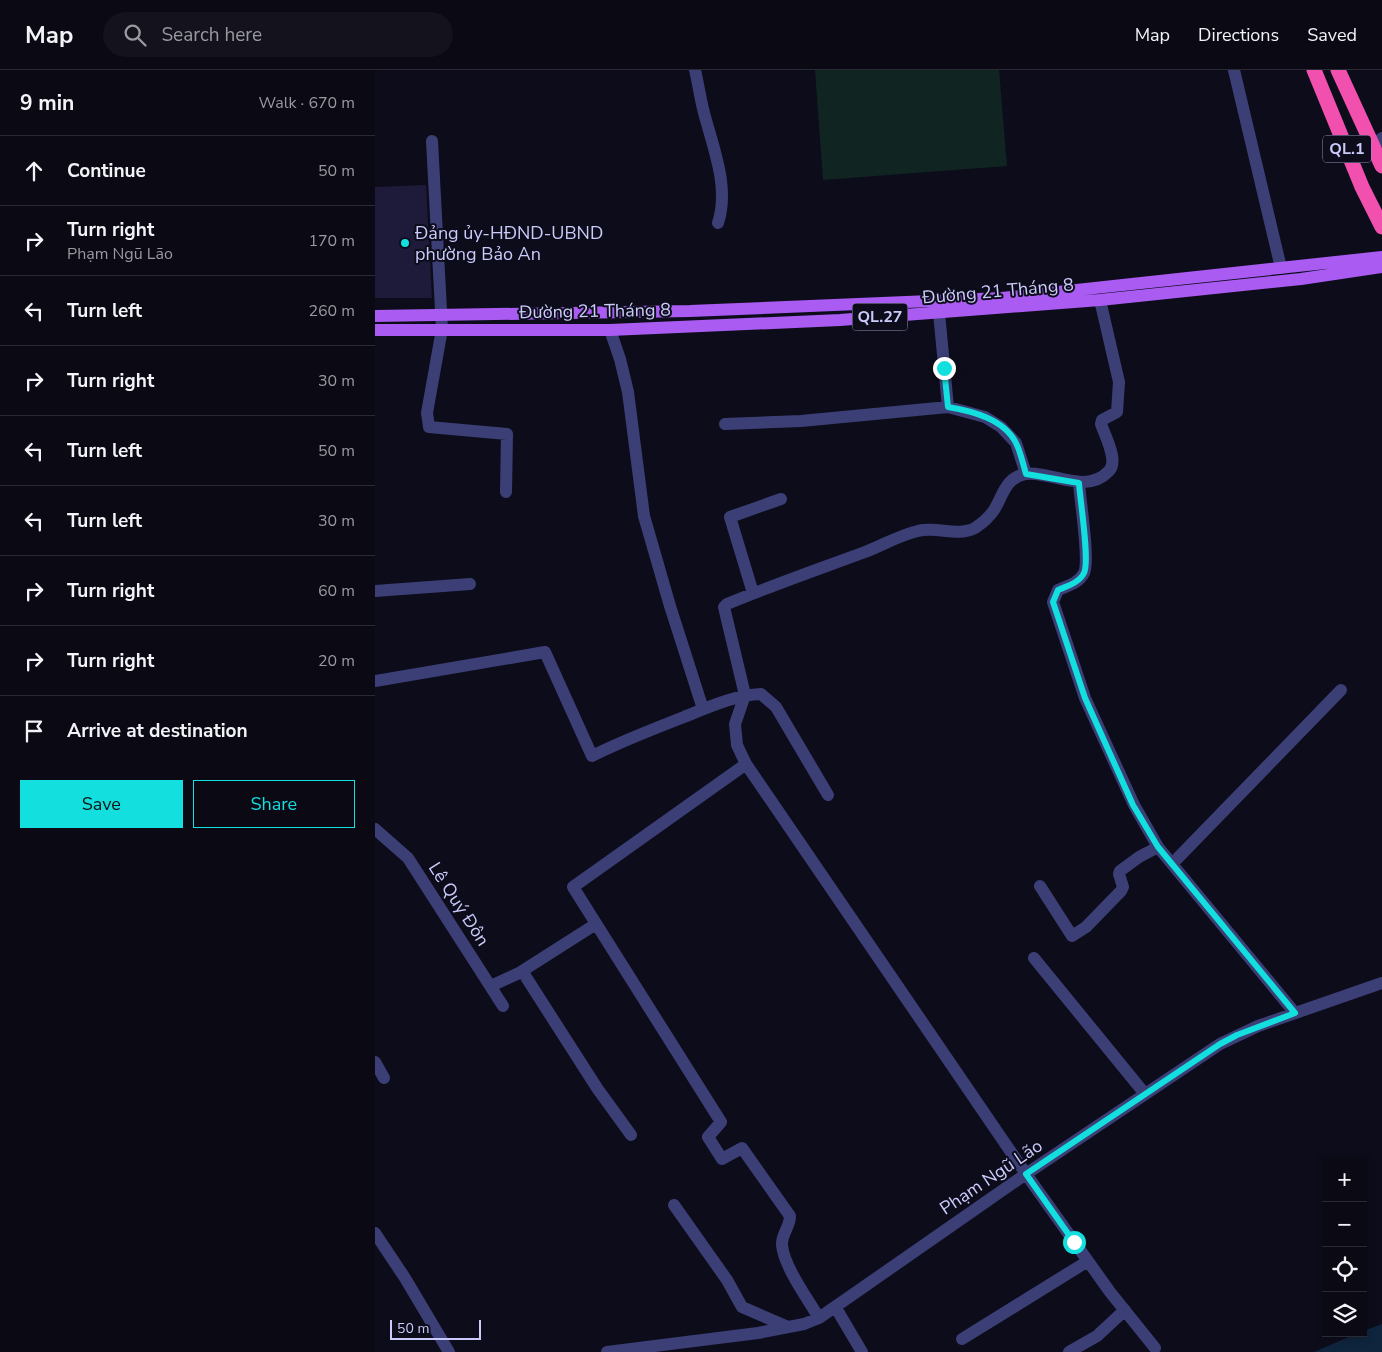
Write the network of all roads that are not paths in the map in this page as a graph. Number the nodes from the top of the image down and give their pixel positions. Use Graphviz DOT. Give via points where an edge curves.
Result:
graph roads {
  1 [pos="695,70"];
  2 [pos="1233,70"];
  3 [pos="1314,70"];
  4 [pos="1338,70"];
  5 [pos="432,140"];
  6 [pos="1377,142"];
  7 [pos="1382,166"];
  8 [pos="718,223"];
  9 [pos="1382,227"];
  10 [pos="1382,257"];
  11 [pos="1382,267"];
  12 [pos="1281,268"];
  13 [pos="1100,300"];
  14 [pos="939,313"];
  15 [pos="375,316"];
  16 [pos="442,323"];
  17 [pos="375,330"];
  18 [pos="610,330"];
  19 [pos="948,407"];
  20 [pos="725,424"];
  21 [pos="1026,474"];
  22 [pos="1079,483"];
  23 [pos="506,492"];
  24 [pos="781,499"];
  25 [pos="470,584"];
  26 [pos="375,591"];
  27 [pos="753,593"];
  28 [pos="375,681"];
  29 [pos="1341,690"];
  30 [pos="745,695"];
  31 [pos="703,709"];
  32 [pos="746,764"];
  33 [pos="828,795"];
  34 [pos="375,829"];
  35 [pos="1158,847"];
  36 [pos="1172,864"];
  37 [pos="1040,886"];
  38 [pos="596,924"];
  39 [pos="1035,958"];
  40 [pos="519,973"];
  41 [pos="1382,983"];
  42 [pos="491,986"];
  43 [pos="503,1006"];
  44 [pos="1295,1013"];
  45 [pos="375,1062"];
  46 [pos="384,1078"];
  47 [pos="1145,1094"];
  48 [pos="631,1135"];
  49 [pos="1026,1174"];
  50 [pos="674,1205"];
  51 [pos="375,1233"];
  52 [pos="1087,1261"];
  53 [pos="836,1308"];
  54 [pos="1125,1310"];
  55 [pos="819,1318"];
  56 [pos="788,1327"];
  57 [pos="963,1339"];
  58 [pos="1155,1348"];
  59 [pos="449,1352"];
  60 [pos="607,1352"];
  61 [pos="862,1352"];
  62 [pos="1069,1352"];
  1 -- 8 [label="street" via="718,160 723,207"];
  2 -- 12 [label="street"];
  3 -- 9 [label="highway, QL.1"];
  4 -- 6 [label="highway, QL.1"];
  5 -- 16 [label="street"];
  6 -- 7 [label="highway, QL.1"];
  10 -- 12 [label="main road, Đường 21 Tháng 8 / QL.27"];
  11 -- 13 [label="main road, Đường 21 Tháng 8 / QL.27"];
  12 -- 16 [label="main road, Đường 21 Tháng 8 / QL.27" via="1002,298"];
  13 -- 14 [label="main road, Đường 21 Tháng 8 / QL.27"];
  13 -- 22 [label="street" via="1119,382 1117,412 1102,420 1101,424 1113,460 1112,467 1101,477"];
  14 -- 18 [label="main road, Đường 21 Tháng 8 / QL.27"];
  14 -- 19 [label="street"];
  15 -- 16 [label="main road, Đường 21 Tháng 8 / QL.27"];
  16 -- 17 [label="main road, Đường 21 Tháng 8 / QL.27"];
  16 -- 18 [label="main road, Đường 21 Tháng 8 / QL.27"];
  16 -- 23 [label="street" via="427,413 429,426 507,434"];
  18 -- 31 [label="street" via="628,392 644,516"];
  19 -- 20 [label="street" via="801,422"];
  19 -- 21 [label="street" via="985,417 1001,427 1016,443"];
  21 -- 22 [label="street"];
  21 -- 27 [label="street" via="1008,484 994,510 967,531 918,531"];
  22 -- 35 [label="street" via="1085,572 1075,583 1058,590 1053,602 1085,698 1133,805"];
  24 -- 27 [label="street" via="731,517"];
  25 -- 26 [label="street"];
  27 -- 30 [label="street" via="724,607"];
  28 -- 31 [label="street" via="545,652 592,756"];
  29 -- 36 [label="street"];
  30 -- 31 [label="street"];
  30 -- 32 [label="street" via="735,724 737,745"];
  30 -- 33 [label="street" via="761,694 776,707"];
  32 -- 38 [label="street" via="573,887"];
  32 -- 49 [label="street"];
  34 -- 42 [label="street, Lê Quý Đôn" via="408,858"];
  35 -- 36 [label="street"];
  35 -- 37 [label="street" via="1120,871 1121,891 1086,927 1071,936"];
  36 -- 44 [label="street"];
  38 -- 40 [label="street"];
  38 -- 55 [label="street" via="721,1122 708,1137 722,1159 742,1148 790,1216 782,1246 795,1277"];
  39 -- 47 [label="street"];
  40 -- 42 [label="street"];
  40 -- 48 [label="street" via="530,982"];
  41 -- 44 [label="street, Phạm Ngũ Lão"];
  42 -- 43 [label="street, Lê Quý Đôn"];
  44 -- 47 [label="street, Phạm Ngũ Lão" via="1228,1039"];
  45 -- 46 [label="street"];
  47 -- 49 [label="street, Phạm Ngũ Lão"];
  49 -- 52 [label="street"];
  49 -- 53 [label="street, Phạm Ngũ Lão"];
  50 -- 56 [label="street" via="742,1307"];
  51 -- 59 [label="street"];
  52 -- 54 [label="street"];
  52 -- 57 [label="street"];
  53 -- 55 [label="street, Phạm Ngũ Lão"];
  53 -- 61 [label="street"];
  54 -- 58 [label="street"];
  54 -- 62 [label="street" via="1097,1336"];
  55 -- 56 [label="street, Phạm Ngũ Lão"];
  56 -- 60 [label="street, Phạm Ngũ Lão"];
}
